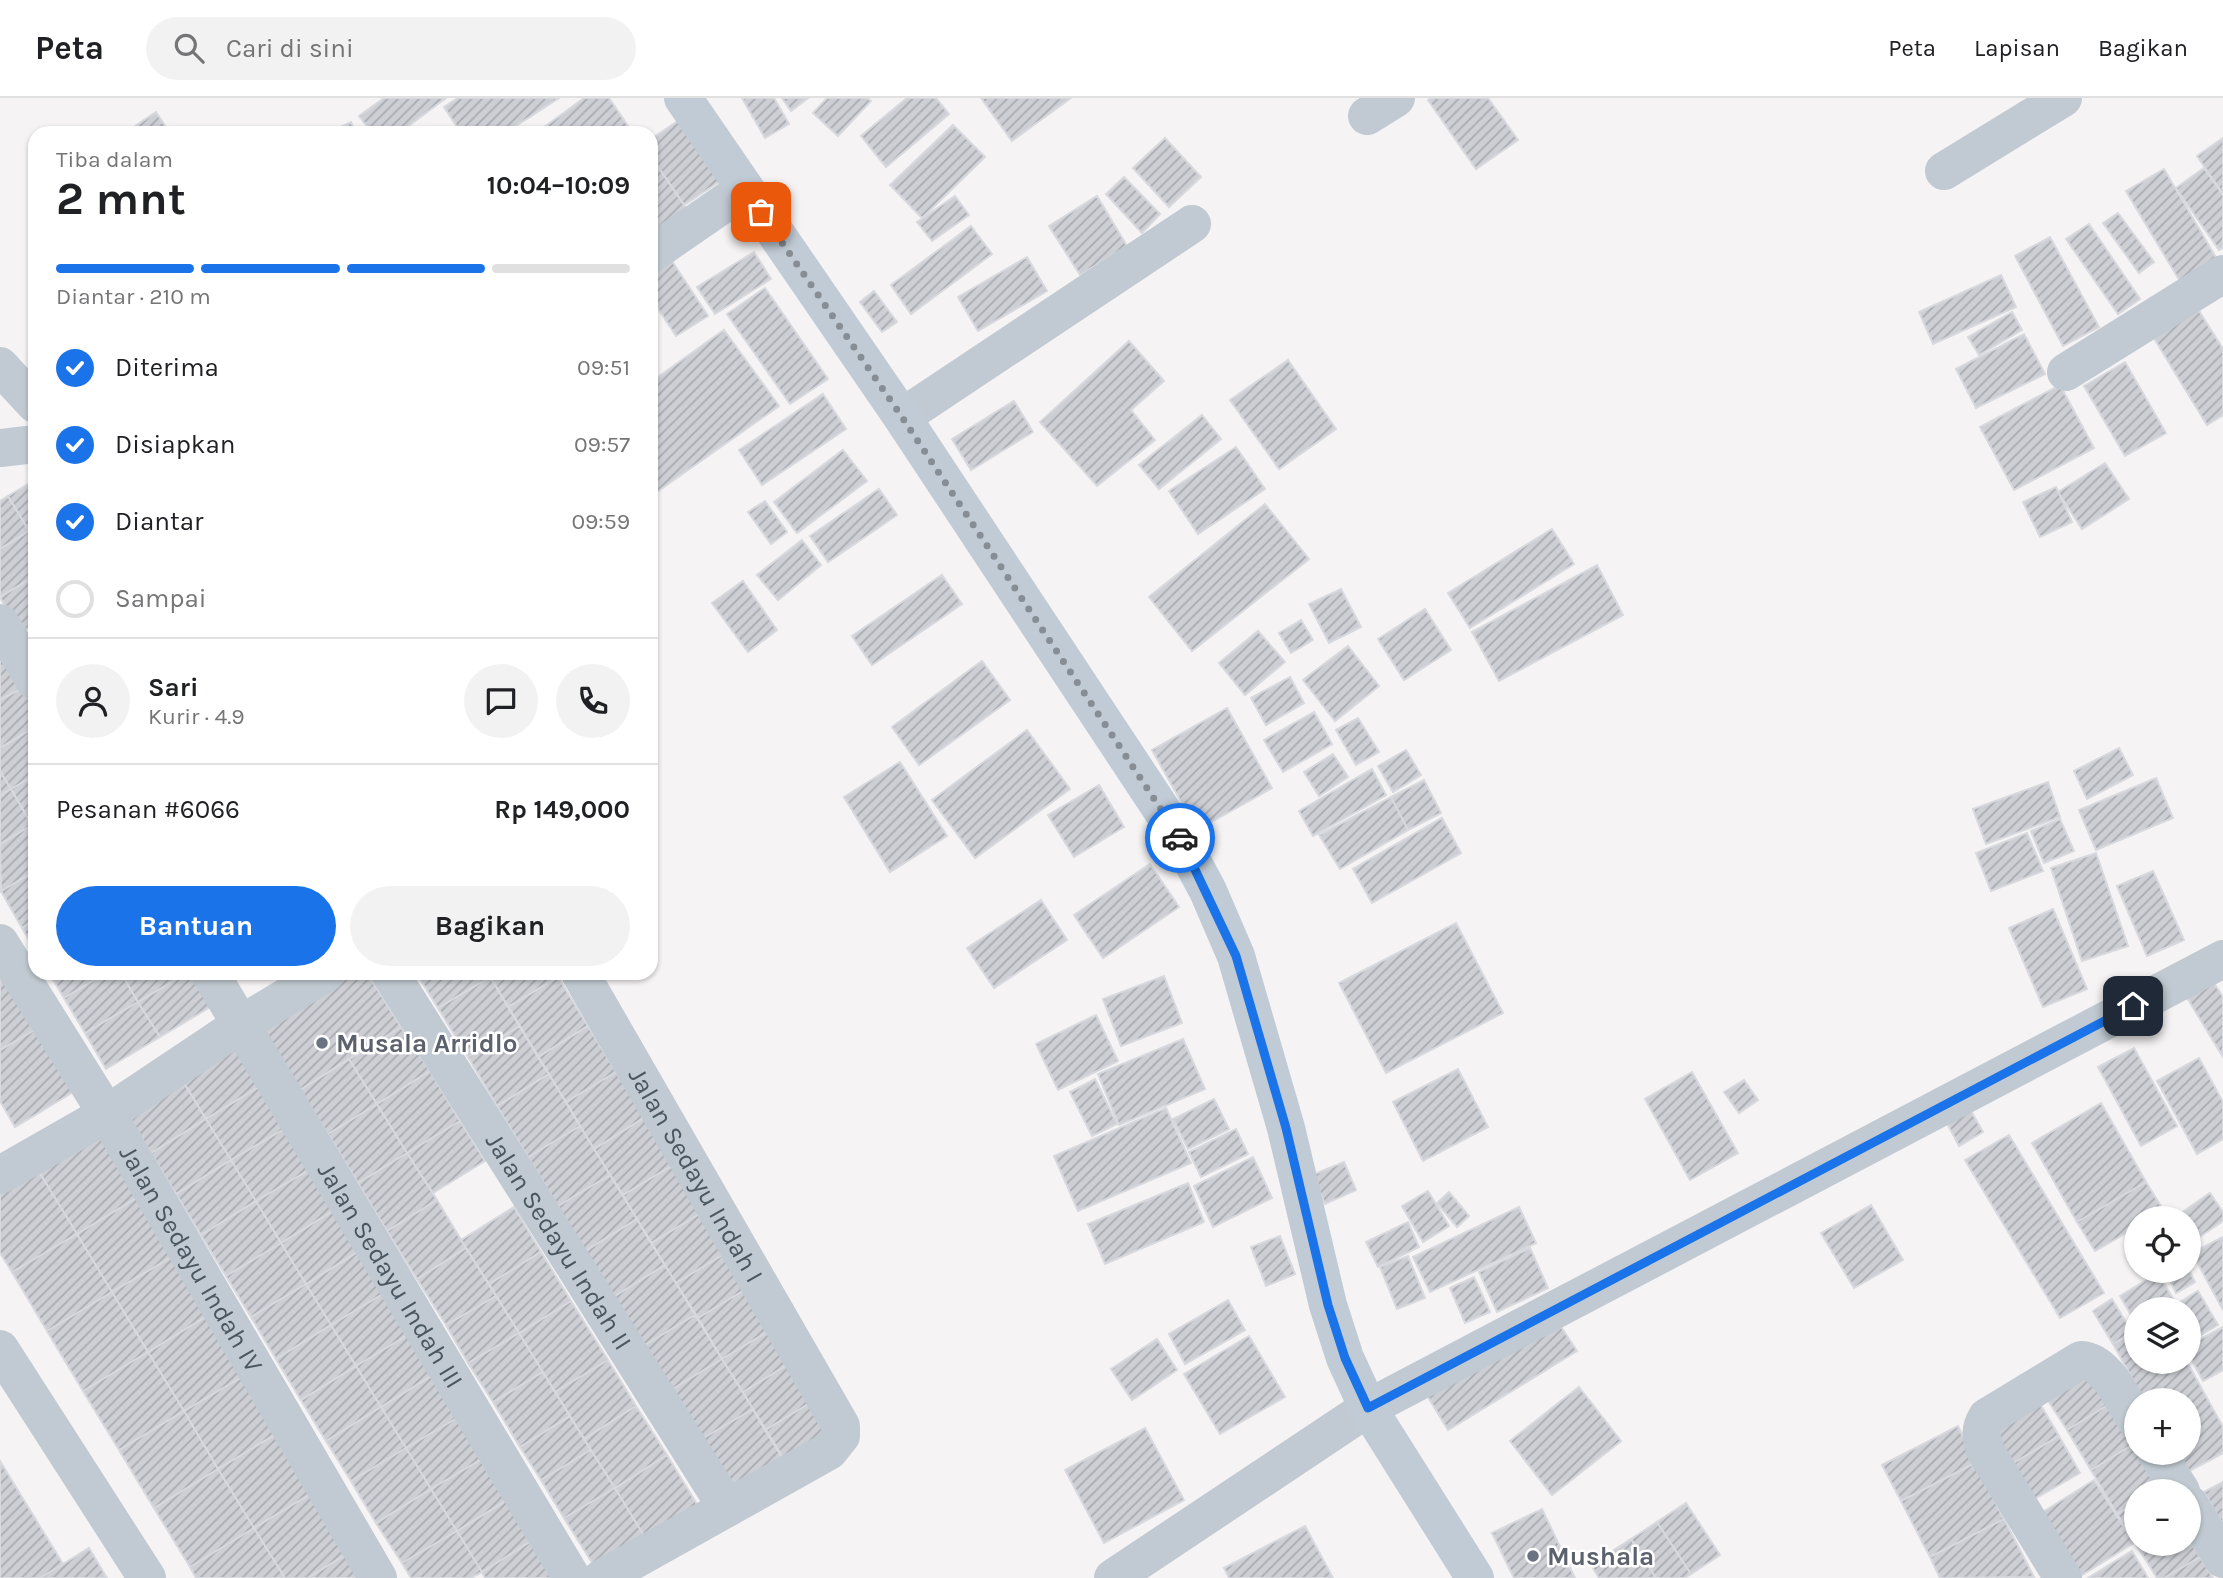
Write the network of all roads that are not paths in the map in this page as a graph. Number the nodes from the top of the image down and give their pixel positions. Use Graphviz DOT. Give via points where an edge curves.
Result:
graph roads {
  1 [pos="683,98"];
  2 [pos="2063,98"];
  3 [pos="1944,172"];
  4 [pos="745,189"];
  5 [pos="1192,224"];
  6 [pos="658,249"];
  7 [pos="2223,274"];
  8 [pos="0,366"];
  9 [pos="2066,372"];
  10 [pos="28,396"];
  11 [pos="902,417"];
  12 [pos="28,445"];
  13 [pos="0,447"];
  14 [pos="0,623"];
  15 [pos="28,669"];
  16 [pos="0,943"];
  17 [pos="2223,959"];
  18 [pos="213,980"];
  19 [pos="314,980"];
  20 [pos="394,980"];
  21 [pos="584,980"];
  22 [pos="240,1025"];
  23 [pos="107,1114"];
  24 [pos="0,1175"];
  25 [pos="0,1349"];
  26 [pos="2124,1402"];
  27 [pos="1368,1408"];
  28 [pos="727,1508"];
  29 [pos="2201,1523"];
  30 [pos="2223,1559"];
  31 [pos="147,1578"];
  32 [pos="378,1578"];
  33 [pos="572,1578"];
  34 [pos="602,1578"];
  35 [pos="1113,1578"];
  36 [pos="1475,1578"];
  37 [pos="2063,1578"];
  1 -- 4 [label="street"];
  2 -- 3 [label="street"];
  4 -- 6 [label="street"];
  4 -- 11 [label="street"];
  5 -- 11 [label="street"];
  7 -- 9 [label="street"];
  8 -- 10 [label="street"];
  11 -- 27 [label="street" via="1177,833 1208,891 1236,956 1286,1128 1328,1305"];
  12 -- 13 [label="street"];
  14 -- 15 [label="street"];
  16 -- 23 [label="street, Jalan Sedayu Indah IV"];
  17 -- 27 [label="street"];
  18 -- 22 [label="street, Jalan Sedayu Indah III"];
  19 -- 22 [label="street"];
  20 -- 28 [label="street, Jalan Sedayu Indah II"];
  21 -- 28 [label="street, Jalan Sedayu Indah I" via="841,1426 829,1451"];
  22 -- 23 [label="street"];
  22 -- 33 [label="street, Jalan Sedayu Indah III"];
  23 -- 24 [label="street"];
  23 -- 32 [label="street, Jalan Sedayu Indah IV"];
  25 -- 31 [label="street"];
  26 -- 37 [label="street" via="2094,1363 2081,1360 1987,1417 1980,1436"];
  27 -- 35 [label="street"];
  27 -- 36 [label="street"];
  28 -- 34 [label="street, Jalan Sedayu Indah I"];
  29 -- 30 [label="street"];
}
